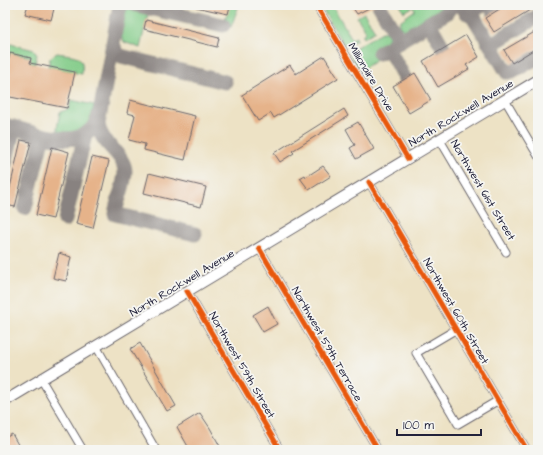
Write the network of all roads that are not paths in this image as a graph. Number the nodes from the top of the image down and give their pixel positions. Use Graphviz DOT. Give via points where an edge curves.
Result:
graph roads {
  1 [pos="316,5"];
  2 [pos="538,80"];
  3 [pos="505,100"];
  4 [pos="440,140"];
  5 [pos="538,156"];
  6 [pos="408,159"];
  7 [pos="369,182"];
  8 [pos="259,248"];
  9 [pos="506,252"];
  10 [pos="187,291"];
  11 [pos="455,330"];
  12 [pos="96,346"];
  13 [pos="41,379"];
  14 [pos="5,400"];
  15 [pos="498,401"];
  16 [pos="83,450"];
  17 [pos="156,450"];
  18 [pos="280,450"];
  19 [pos="378,450"];
  20 [pos="527,450"];
  1 -- 6 [label="street, Millionaire Drive"];
  2 -- 3 [label="main road, North Rockwell Avenue"];
  3 -- 4 [label="main road, North Rockwell Avenue"];
  3 -- 5 [label="street"];
  4 -- 6 [label="main road, North Rockwell Avenue"];
  4 -- 9 [label="street, Northwest 61st Street"];
  6 -- 7 [label="main road, North Rockwell Avenue"];
  7 -- 8 [label="main road, North Rockwell Avenue"];
  7 -- 11 [label="street, Northwest 60th Street"];
  8 -- 10 [label="main road, North Rockwell Avenue"];
  8 -- 19 [label="street, Northwest 59th Terrace"];
  10 -- 12 [label="main road, North Rockwell Avenue"];
  10 -- 18 [label="street, Northwest 59th Street"];
  11 -- 15 [label="street, Northwest 60th Street"];
  11 -- 15 [label="street" via="416,352 458,424"];
  12 -- 13 [label="main road, North Rockwell Avenue"];
  12 -- 17 [label="street"];
  13 -- 14 [label="main road, North Rockwell Avenue"];
  13 -- 16 [label="street"];
  15 -- 20 [label="street, Northwest 60th Street"];
}
